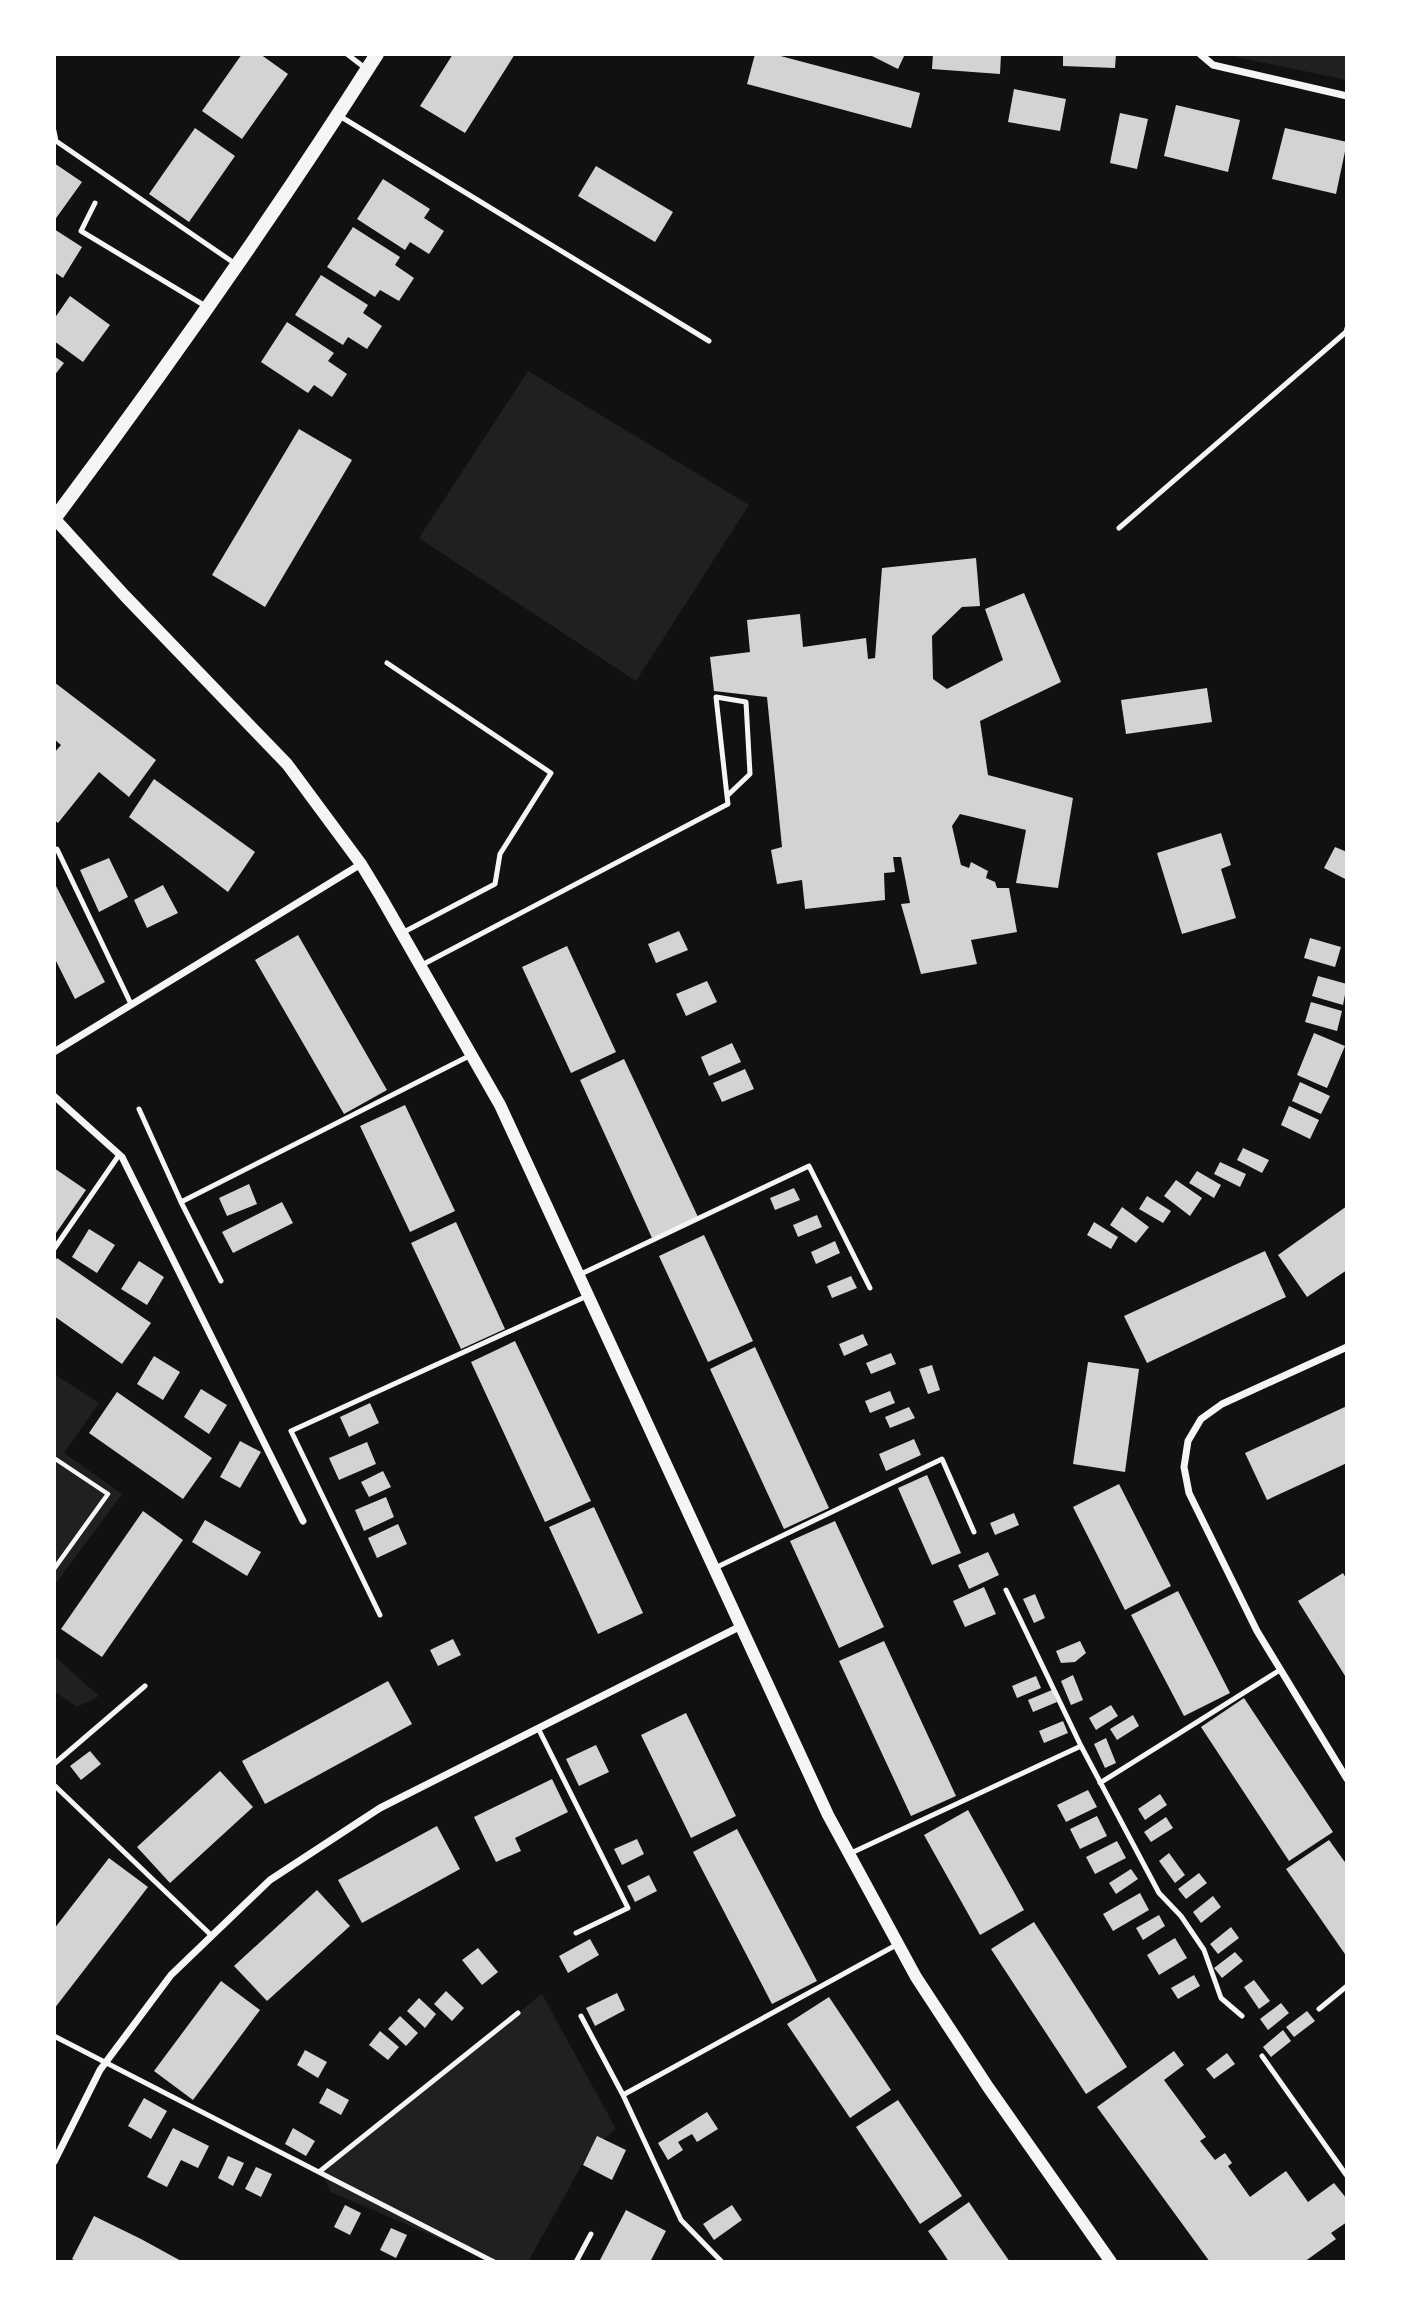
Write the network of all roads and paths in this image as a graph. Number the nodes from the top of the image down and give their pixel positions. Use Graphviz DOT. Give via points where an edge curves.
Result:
graph roads {
  1 [pos="347,54"];
  2 [pos="377,54"];
  3 [pos="1200,54"];
  4 [pos="367,70"];
  5 [pos="1347,96"];
  6 [pos="338,115"];
  7 [pos="54,131"];
  8 [pos="95,203"];
  9 [pos="237,265"];
  10 [pos="207,307"];
  11 [pos="1347,328"];
  12 [pos="709,341"];
  13 [pos="54,518"];
  14 [pos="1119,528"];
  15 [pos="387,663"];
  16 [pos="727,796"];
  17 [pos="57,849"];
  18 [pos="361,864"];
  19 [pos="402,933"];
  20 [pos="420,965"];
  21 [pos="131,1004"];
  22 [pos="54,1052"];
  23 [pos="471,1055"];
  24 [pos="54,1096"];
  25 [pos="139,1109"];
  26 [pos="119,1154"];
  27 [pos="181,1202"];
  28 [pos="54,1249"];
  29 [pos="578,1276"];
  30 [pos="221,1281"];
  31 [pos="870,1288"];
  32 [pos="587,1296"];
  33 [pos="1347,1347"];
  34 [pos="54,1458"];
  35 [pos="303,1521"];
  36 [pos="974,1532"];
  37 [pos="54,1569"];
  38 [pos="713,1569"];
  39 [pos="1006,1590"];
  40 [pos="380,1615"];
  41 [pos="740,1627"];
  42 [pos="1280,1670"];
  43 [pos="145,1686"];
  44 [pos="538,1728"];
  45 [pos="1081,1746"];
  46 [pos="54,1764"];
  47 [pos="1347,1779"];
  48 [pos="1100,1783"];
  49 [pos="54,1785"];
  50 [pos="849,1854"];
  51 [pos="576,1933"];
  52 [pos="212,1936"];
  53 [pos="898,1944"];
  54 [pos="1347,1986"];
  55 [pos="1319,2009"];
  56 [pos="518,2013"];
  57 [pos="581,2016"];
  58 [pos="1242,2017"];
  59 [pos="54,2036"];
  60 [pos="1262,2056"];
  61 [pos="106,2063"];
  62 [pos="623,2095"];
  63 [pos="54,2162"];
  64 [pos="319,2172"];
  65 [pos="1347,2176"];
  66 [pos="591,2234"];
  67 [pos="494,2262"];
  68 [pos="576,2262"];
  69 [pos="722,2262"];
  70 [pos="1111,2262"];
  1 -- 4 [label="lane"];
  2 -- 4 [label="main road"];
  3 -- 5 [label="street" via="1213,65"];
  4 -- 6 [label="main road"];
  6 -- 9 [label="main road"];
  6 -- 12 [label="lane"];
  7 -- 9 [label="lane" via="56,141"];
  8 -- 10 [label="lane" via="81,231"];
  9 -- 10 [label="main road"];
  10 -- 13 [label="main road"];
  11 -- 14 [label="lane"];
  13 -- 18 [label="street" via="287,764"];
  15 -- 19 [label="lane" via="551,773 500,854 495,884"];
  16 -- 16 [label="lane" via="719,722 716,697 746,702 750,774"];
  16 -- 20 [label="lane" via="728,804"];
  17 -- 21 [label="lane"];
  18 -- 19 [label="street"];
  18 -- 21 [label="street"];
  19 -- 20 [label="street"];
  20 -- 23 [label="street"];
  21 -- 22 [label="street"];
  23 -- 27 [label="lane"];
  23 -- 29 [label="street" via="500,1105"];
  24 -- 26 [label="street"];
  25 -- 27 [label="lane"];
  26 -- 28 [label="lane"];
  26 -- 35 [label="street"];
  27 -- 30 [label="lane"];
  29 -- 31 [label="lane" via="809,1166"];
  29 -- 32 [label="street"];
  32 -- 38 [label="street"];
  32 -- 40 [label="lane" via="291,1431"];
  33 -- 42 [label="street" via="1222,1404 1201,1419 1188,1441 1184,1467 1189,1493"];
  34 -- 37 [label="path" via="108,1494"];
  36 -- 38 [label="lane" via="942,1459"];
  38 -- 41 [label="street"];
  39 -- 45 [label="lane"];
  41 -- 44 [label="street"];
  41 -- 50 [label="street"];
  42 -- 47 [label="street"];
  42 -- 48 [label="lane"];
  43 -- 46 [label="lane"];
  44 -- 51 [label="lane" via="628,1908"];
  44 -- 52 [label="street" via="380,1808 270,1880"];
  45 -- 48 [label="lane"];
  45 -- 50 [label="lane"];
  48 -- 58 [label="lane" via="1159,1894 1204,1950 1221,1998"];
  49 -- 52 [label="lane"];
  50 -- 53 [label="street"];
  52 -- 61 [label="street" via="171,1975"];
  53 -- 62 [label="lane"];
  53 -- 70 [label="street" via="988,2087"];
  54 -- 55 [label="lane"];
  56 -- 64 [label="lane"];
  57 -- 62 [label="lane"];
  59 -- 61 [label="lane"];
  60 -- 65 [label="lane"];
  61 -- 63 [label="street"];
  61 -- 64 [label="lane"];
  62 -- 69 [label="lane" via="681,2220"];
  64 -- 67 [label="lane"];
  66 -- 68 [label="lane"];
}
